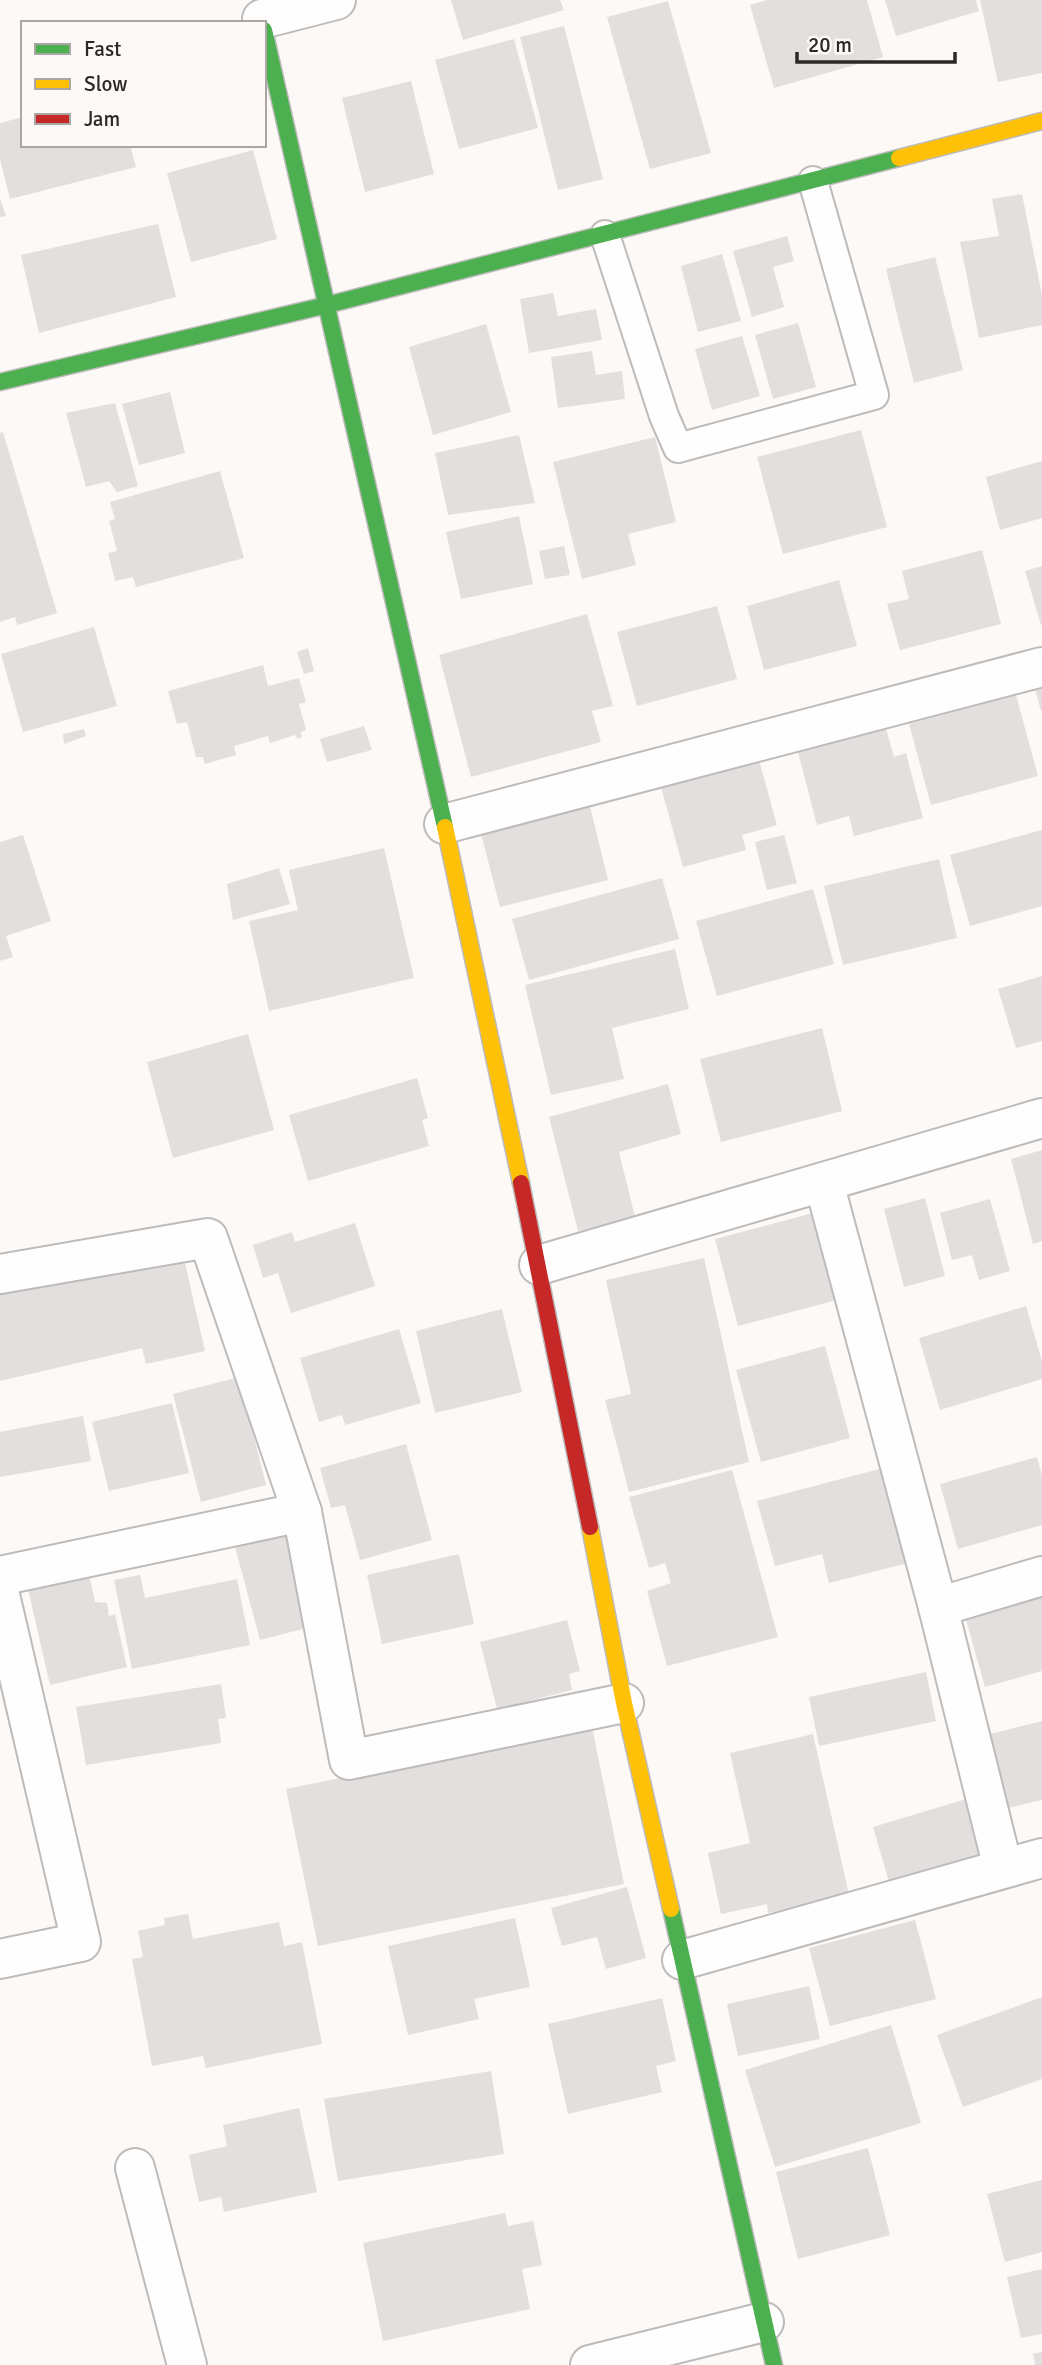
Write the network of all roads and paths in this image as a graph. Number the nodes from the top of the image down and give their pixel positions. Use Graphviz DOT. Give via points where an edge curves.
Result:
graph roads {
  1 [pos="336,0"];
  2 [pos="261,18"];
  3 [pos="266,40"];
  4 [pos="1042,121"];
  5 [pos="813,181"];
  6 [pos="605,235"];
  7 [pos="327,305"];
  8 [pos="0,382"];
  9 [pos="1042,667"];
  10 [pos="444,824"];
  11 [pos="1042,1118"];
  12 [pos="824,1183"];
  13 [pos="539,1265"];
  14 [pos="0,1274"];
  15 [pos="302,1512"];
  16 [pos="0,1576"];
  17 [pos="1042,1576"];
  18 [pos="0,1595"];
  19 [pos="938,1607"];
  20 [pos="624,1703"];
  21 [pos="1042,1858"];
  22 [pos="1003,1868"];
  23 [pos="0,1959"];
  24 [pos="682,1960"];
  25 [pos="135,2168"];
  26 [pos="764,2322"];
  27 [pos="187,2365"];
  28 [pos="590,2365"];
  29 [pos="774,2365"];
  1 -- 2 [label="street"];
  3 -- 7 [label="street"];
  4 -- 5 [label="street"];
  5 -- 6 [label="street"];
  5 -- 6 [label="lane" via="874,395 678,448"];
  6 -- 7 [label="street"];
  7 -- 8 [label="street"];
  7 -- 10 [label="street"];
  9 -- 10 [label="street"];
  10 -- 13 [label="street"];
  11 -- 12 [label="street"];
  12 -- 13 [label="street"];
  12 -- 19 [label="street"];
  13 -- 20 [label="street"];
  14 -- 15 [label="street" via="208,1238"];
  15 -- 16 [label="street"];
  15 -- 20 [label="street" via="349,1760"];
  17 -- 19 [label="street"];
  18 -- 23 [label="street" via="81,1942"];
  19 -- 22 [label="street"];
  20 -- 24 [label="street"];
  21 -- 22 [label="street"];
  22 -- 24 [label="street"];
  24 -- 26 [label="street"];
  25 -- 27 [label="street"];
  26 -- 28 [label="street"];
  26 -- 29 [label="street"];
}
